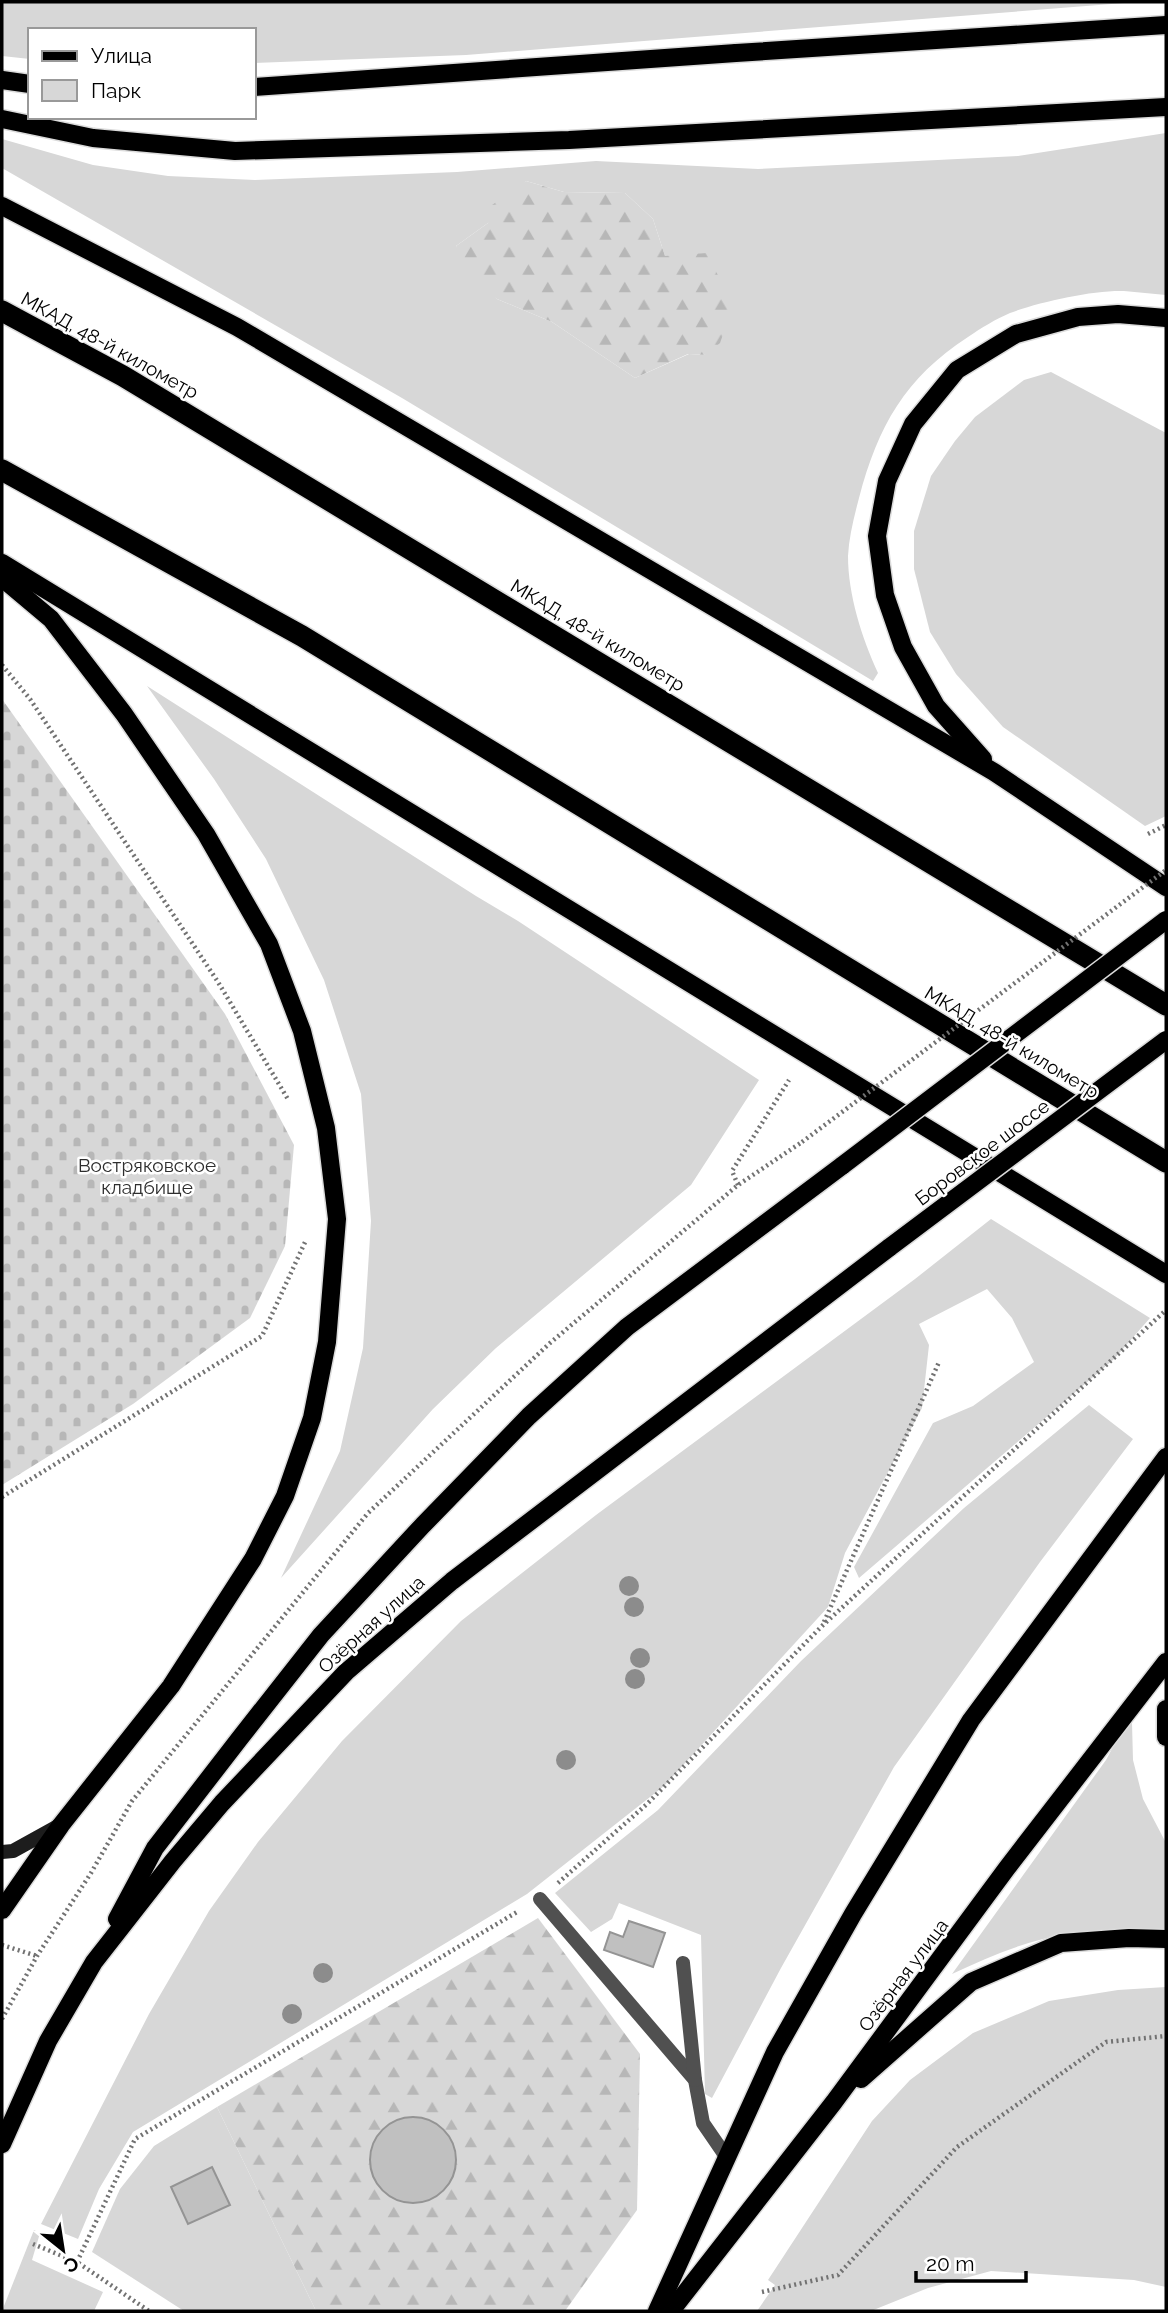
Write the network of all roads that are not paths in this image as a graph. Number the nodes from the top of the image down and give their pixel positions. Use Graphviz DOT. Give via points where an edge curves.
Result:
graph roads {
  1 [pos="1166,25"];
  2 [pos="2,80"];
  3 [pos="28,84"];
  4 [pos="256,87"];
  5 [pos="1166,107"];
  6 [pos="2,119"];
  7 [pos="2,206"];
  8 [pos="2,311"];
  9 [pos="1166,318"];
  10 [pos="2,470"];
  11 [pos="2,563"];
  12 [pos="2,578"];
  13 [pos="994,772"];
  14 [pos="1166,887"];
  15 [pos="1166,920"];
  16 [pos="1166,1005"];
  17 [pos="1166,1041"];
  18 [pos="1166,1162"];
  19 [pos="890,1247"];
  20 [pos="1166,1274"];
  21 [pos="1166,1457"];
  22 [pos="1166,1661"];
  23 [pos="1166,1709"];
  24 [pos="1166,1737"];
  25 [pos="61,1825"];
  26 [pos="2,1852"];
  27 [pos="540,1899"];
  28 [pos="2,1910"];
  29 [pos="1166,1939"];
  30 [pos="94,1962"];
  31 [pos="683,1963"];
  32 [pos="695,2080"];
  33 [pos="834,2102"];
  34 [pos="2,2144"];
  35 [pos="727,2158"];
  36 [pos="657,2311"];
  37 [pos="671,2311"];
  1 -- 4 [label="main road, bridge"];
  2 -- 3 [label="main road"];
  5 -- 6 [label="main road" via="569,140 235,151 93,138"];
  7 -- 13 [label="main road" via="237,327"];
  8 -- 16 [label="highway, МКАД, 48-й километр" via="123,376"];
  9 -- 13 [label="main road" via="1078,317 1016,334 957,370 913,424 887,481 877,536 886,595 903,647 936,706"];
  10 -- 18 [label="highway, МКАД, 48-й километр" via="302,636"];
  11 -- 20 [label="main road"];
  12 -- 25 [label="main road" via="51,619 124,714 206,835 269,944 302,1031 323,1116 337,1219 327,1342 312,1418 285,1496 253,1559 171,1686"];
  13 -- 14 [label="main road"];
  15 -- 30 [label="main road, bridge" via="627,1327 529,1416 321,1635 155,1848"];
  17 -- 19 [label="main road, Боровское шоссе, bridge"];
  19 -- 30 [label="main road, Озёрная улица" via="452,1581 346,1672 222,1803"];
  21 -- 35 [label="main road" via="971,1720 775,2052"];
  22 -- 33 [label="main road, Озёрная улица"];
  23 -- 24 [label="main road"];
  25 -- 26 [label="street" via="13,1851"];
  25 -- 28 [label="main road"];
  27 -- 32 [label="lane"];
  29 -- 33 [label="main road" via="1061,1943 971,1982"];
  30 -- 34 [label="main road, Озёрная улица" via="48,2040"];
  31 -- 32 [label="lane"];
  32 -- 35 [label="lane" via="703,2123"];
  33 -- 37 [label="main road, Озёрная улица"];
  35 -- 36 [label="main road"];
}
